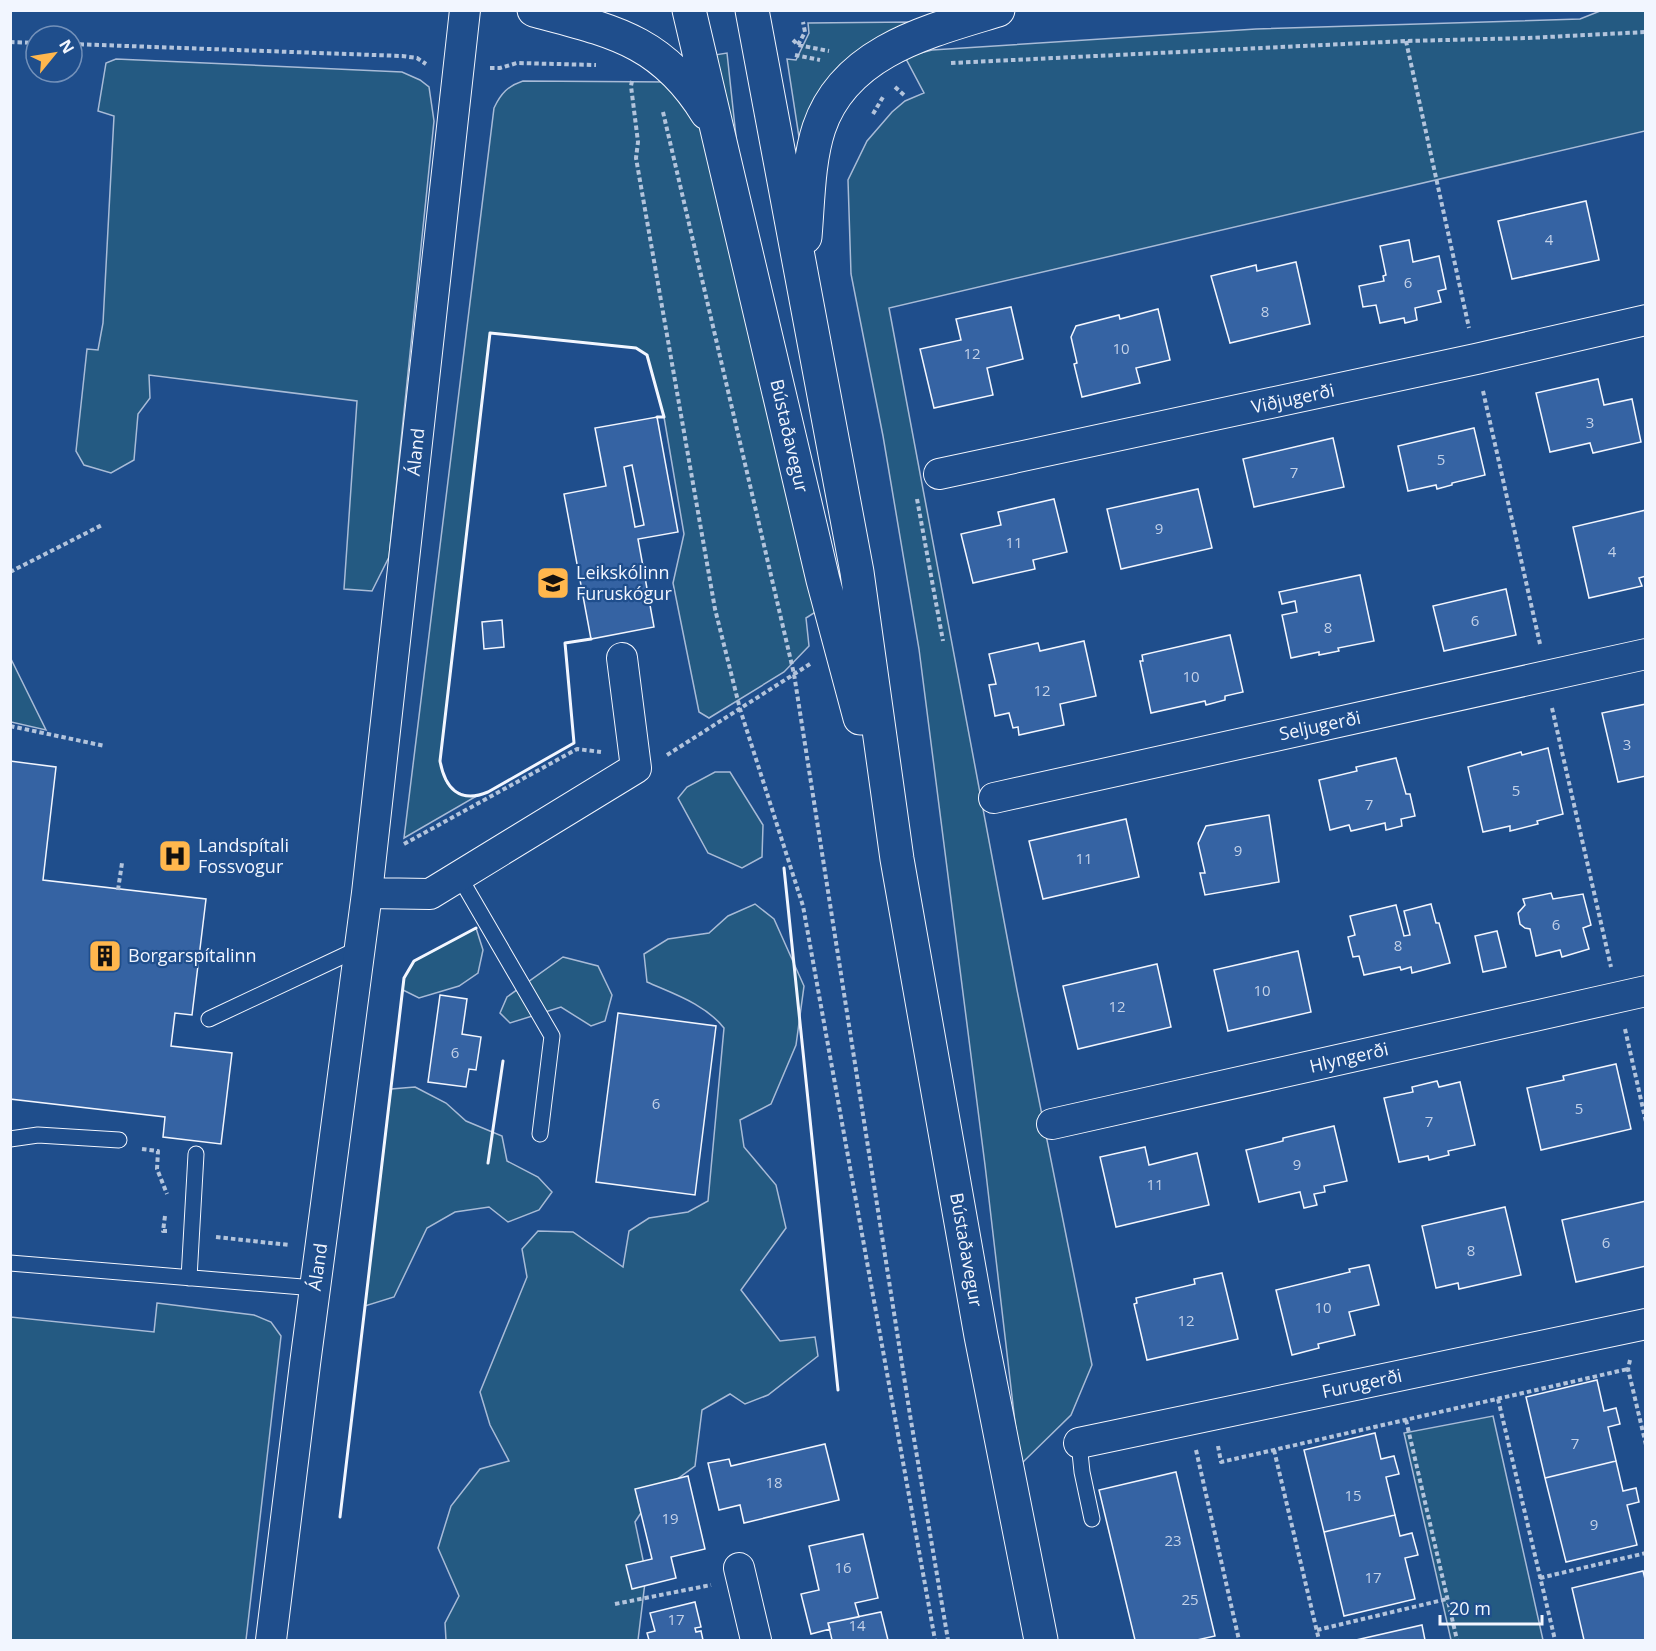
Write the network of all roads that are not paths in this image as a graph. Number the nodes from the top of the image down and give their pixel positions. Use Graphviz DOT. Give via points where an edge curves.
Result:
graph roads {
  1 [pos="465,10"];
  2 [pos="534,10"];
  3 [pos="689,10"];
  4 [pos="752,10"];
  5 [pos="998,10"];
  6 [pos="715,126"];
  7 [pos="801,274"];
  8 [pos="1646,320"];
  9 [pos="939,474"];
  10 [pos="1646,654"];
  11 [pos="622,658"];
  12 [pos="994,798"];
  13 [pos="897,859"];
  14 [pos="459,876"];
  15 [pos="367,893"];
  16 [pos="360,948"];
  17 [pos="1646,992"];
  18 [pos="209,1019"];
  19 [pos="1052,1124"];
  20 [pos="540,1134"];
  21 [pos="10,1139"];
  22 [pos="119,1140"];
  23 [pos="196,1154"];
  24 [pos="10,1263"];
  25 [pos="189,1278"];
  26 [pos="315,1288"];
  27 [pos="1646,1324"];
  28 [pos="1079,1443"];
  29 [pos="1092,1520"];
  30 [pos="740,1573"];
  31 [pos="271,1641"];
  32 [pos="756,1641"];
  33 [pos="1041,1641"];
  1 -- 15 [label="street, Áland"];
  2 -- 6 [label="main road" via="598,27 654,54 695,94"];
  3 -- 6 [label="main road, Bústaðavegur"];
  4 -- 7 [label="main road, Bústaðavegur"];
  5 -- 7 [label="main road" via="892,47 842,86 819,129"];
  6 -- 13 [label="main road, Bústaðavegur" via="823,580"];
  7 -- 13 [label="main road, Bústaðavegur" via="857,572"];
  8 -- 9 [label="street, Viðjugerði"];
  10 -- 12 [label="street, Seljugerði"];
  11 -- 14 [label="street" via="636,768"];
  13 -- 33 [label="main road, Bústaðavegur" via="981,1336"];
  14 -- 15 [label="street" via="430,894"];
  14 -- 20 [label="lane" via="552,1036"];
  15 -- 16 [label="street, Áland"];
  16 -- 18 [label="lane"];
  16 -- 26 [label="street, Áland"];
  17 -- 19 [label="street, Hlyngerði"];
  21 -- 22 [label="lane" via="38,1135"];
  23 -- 25 [label="lane"];
  24 -- 25 [label="lane"];
  25 -- 26 [label="lane"];
  26 -- 31 [label="street, Áland"];
  27 -- 28 [label="street, Furugerði"];
  28 -- 29 [label="lane"];
  30 -- 32 [label="street"];
}
